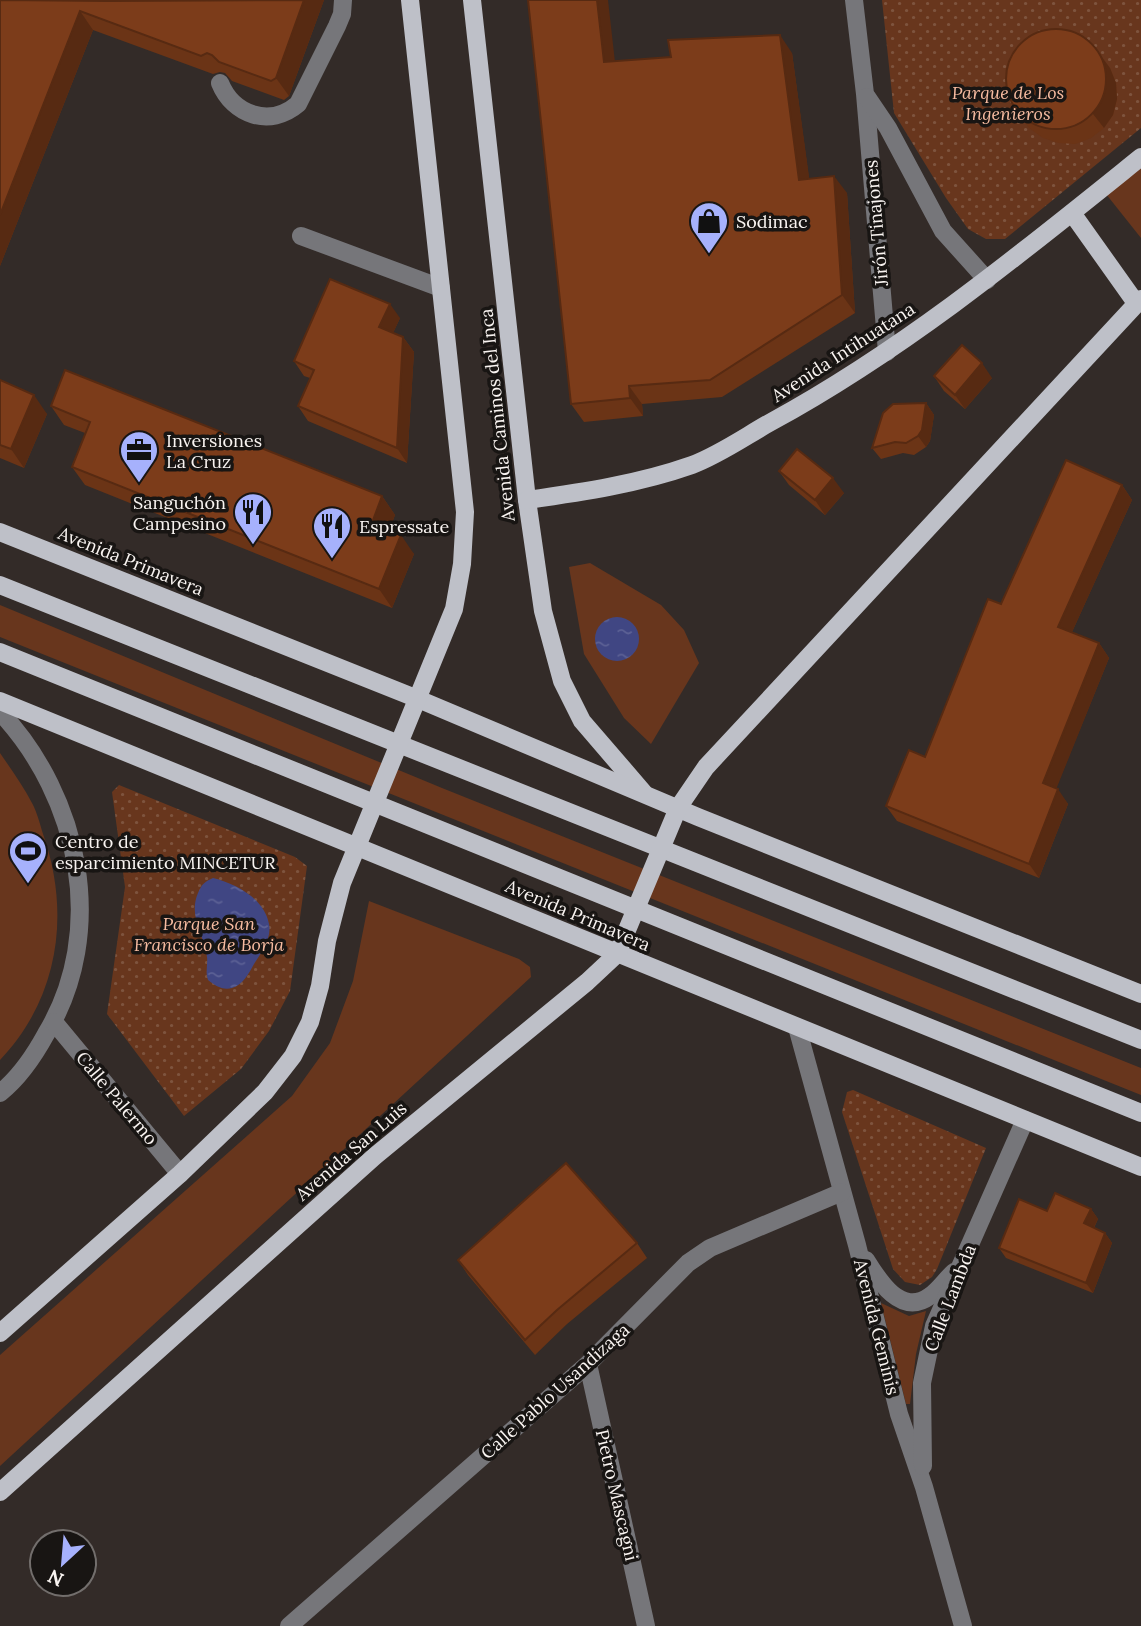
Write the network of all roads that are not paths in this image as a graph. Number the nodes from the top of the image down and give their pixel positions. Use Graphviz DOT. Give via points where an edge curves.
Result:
graph roads {
  1 [pos="343,0"];
  2 [pos="410,0"];
  3 [pos="472,0"];
  4 [pos="855,0"];
  5 [pos="220,83"];
  6 [pos="865,94"];
  7 [pos="1141,157"];
  8 [pos="1072,213"];
  9 [pos="301,236"];
  10 [pos="987,279"];
  11 [pos="441,288"];
  12 [pos="1139,301"];
  13 [pos="887,352"];
  14 [pos="527,500"];
  15 [pos="0,532"];
  16 [pos="0,585"];
  17 [pos="0,652"];
  18 [pos="0,701"];
  19 [pos="415,706"];
  20 [pos="0,712"];
  21 [pos="646,795"];
  22 [pos="675,815"];
  23 [pos="359,839"];
  24 [pos="620,946"];
  25 [pos="1141,994"];
  26 [pos="54,1022"];
  27 [pos="797,1027"];
  28 [pos="1141,1041"];
  29 [pos="0,1093"];
  30 [pos="1141,1113"];
  31 [pos="1024,1120"];
  32 [pos="1141,1167"];
  33 [pos="180,1174"];
  34 [pos="842,1192"];
  35 [pos="857,1245"];
  36 [pos="962,1263"];
  37 [pos="0,1333"];
  38 [pos="588,1364"];
  39 [pos="924,1486"];
  40 [pos="0,1492"];
  41 [pos="289,1626"];
  42 [pos="646,1626"];
  43 [pos="963,1626"];
  1 -- 5 [label="street" via="337,26 298,104 290,111 262,118 243,111 225,95"];
  2 -- 11 [label="main road"];
  3 -- 14 [label="main road, Avenida Caminos del Inca"];
  4 -- 6 [label="street, Jirón Tinajones"];
  6 -- 10 [label="street, Jirón Tinajones" via="943,230"];
  6 -- 13 [label="street, Jirón Tinajones"];
  7 -- 8 [label="main road, Avenida Intihuatana"];
  8 -- 10 [label="main road, Avenida Intihuatana"];
  8 -- 12 [label="main road"];
  9 -- 11 [label="street"];
  10 -- 13 [label="main road, Avenida Intihuatana"];
  11 -- 19 [label="main road" via="465,512 462,564 454,609"];
  12 -- 22 [label="main road" via="742,726 706,767"];
  13 -- 14 [label="main road, Avenida Intihuatana" via="803,405 694,464 618,486"];
  14 -- 21 [label="main road, Avenida Caminos del Inca" via="543,611 562,681 582,721"];
  15 -- 19 [label="main road, Avenida Primavera"];
  16 -- 28 [label="main road"];
  17 -- 30 [label="main road, Avenida Primavera"];
  18 -- 23 [label="main road, Avenida Primavera"];
  19 -- 21 [label="main road, Avenida Primavera"];
  19 -- 23 [label="main road"];
  20 -- 26 [label="street" via="42,767 75,850 79,939 70,982"];
  21 -- 22 [label="main road, Avenida Primavera"];
  22 -- 24 [label="main road, Avenida San Luis"];
  22 -- 25 [label="main road, Avenida Primavera"];
  23 -- 24 [label="main road, Avenida Primavera"];
  23 -- 33 [label="main road" via="339,895 310,1022 293,1056 265,1091"];
  24 -- 27 [label="main road, Avenida Primavera"];
  24 -- 40 [label="main road, Avenida San Luis" via="375,1156"];
  26 -- 29 [label="street" via="35,1053"];
  26 -- 33 [label="street, Calle Palermo"];
  27 -- 31 [label="main road, Avenida Primavera"];
  27 -- 34 [label="street, Avenida Geminis"];
  31 -- 32 [label="main road, Avenida Primavera"];
  31 -- 36 [label="street, Calle Lambda"];
  33 -- 37 [label="main road"];
  34 -- 35 [label="street, Avenida Geminis"];
  34 -- 38 [label="street, Calle Pablo Usandizaga" via="710,1248 688,1264"];
  35 -- 36 [label="street" via="883,1286 902,1301 930,1296"];
  35 -- 39 [label="street, Avenida Geminis" via="899,1414"];
  36 -- 39 [label="street, Calle Lambda" via="926,1356 920,1422"];
  38 -- 41 [label="street, Calle Pablo Usandizaga"];
  38 -- 42 [label="street, Pietro Mascagni"];
  39 -- 43 [label="street, Avenida Geminis"];
}
